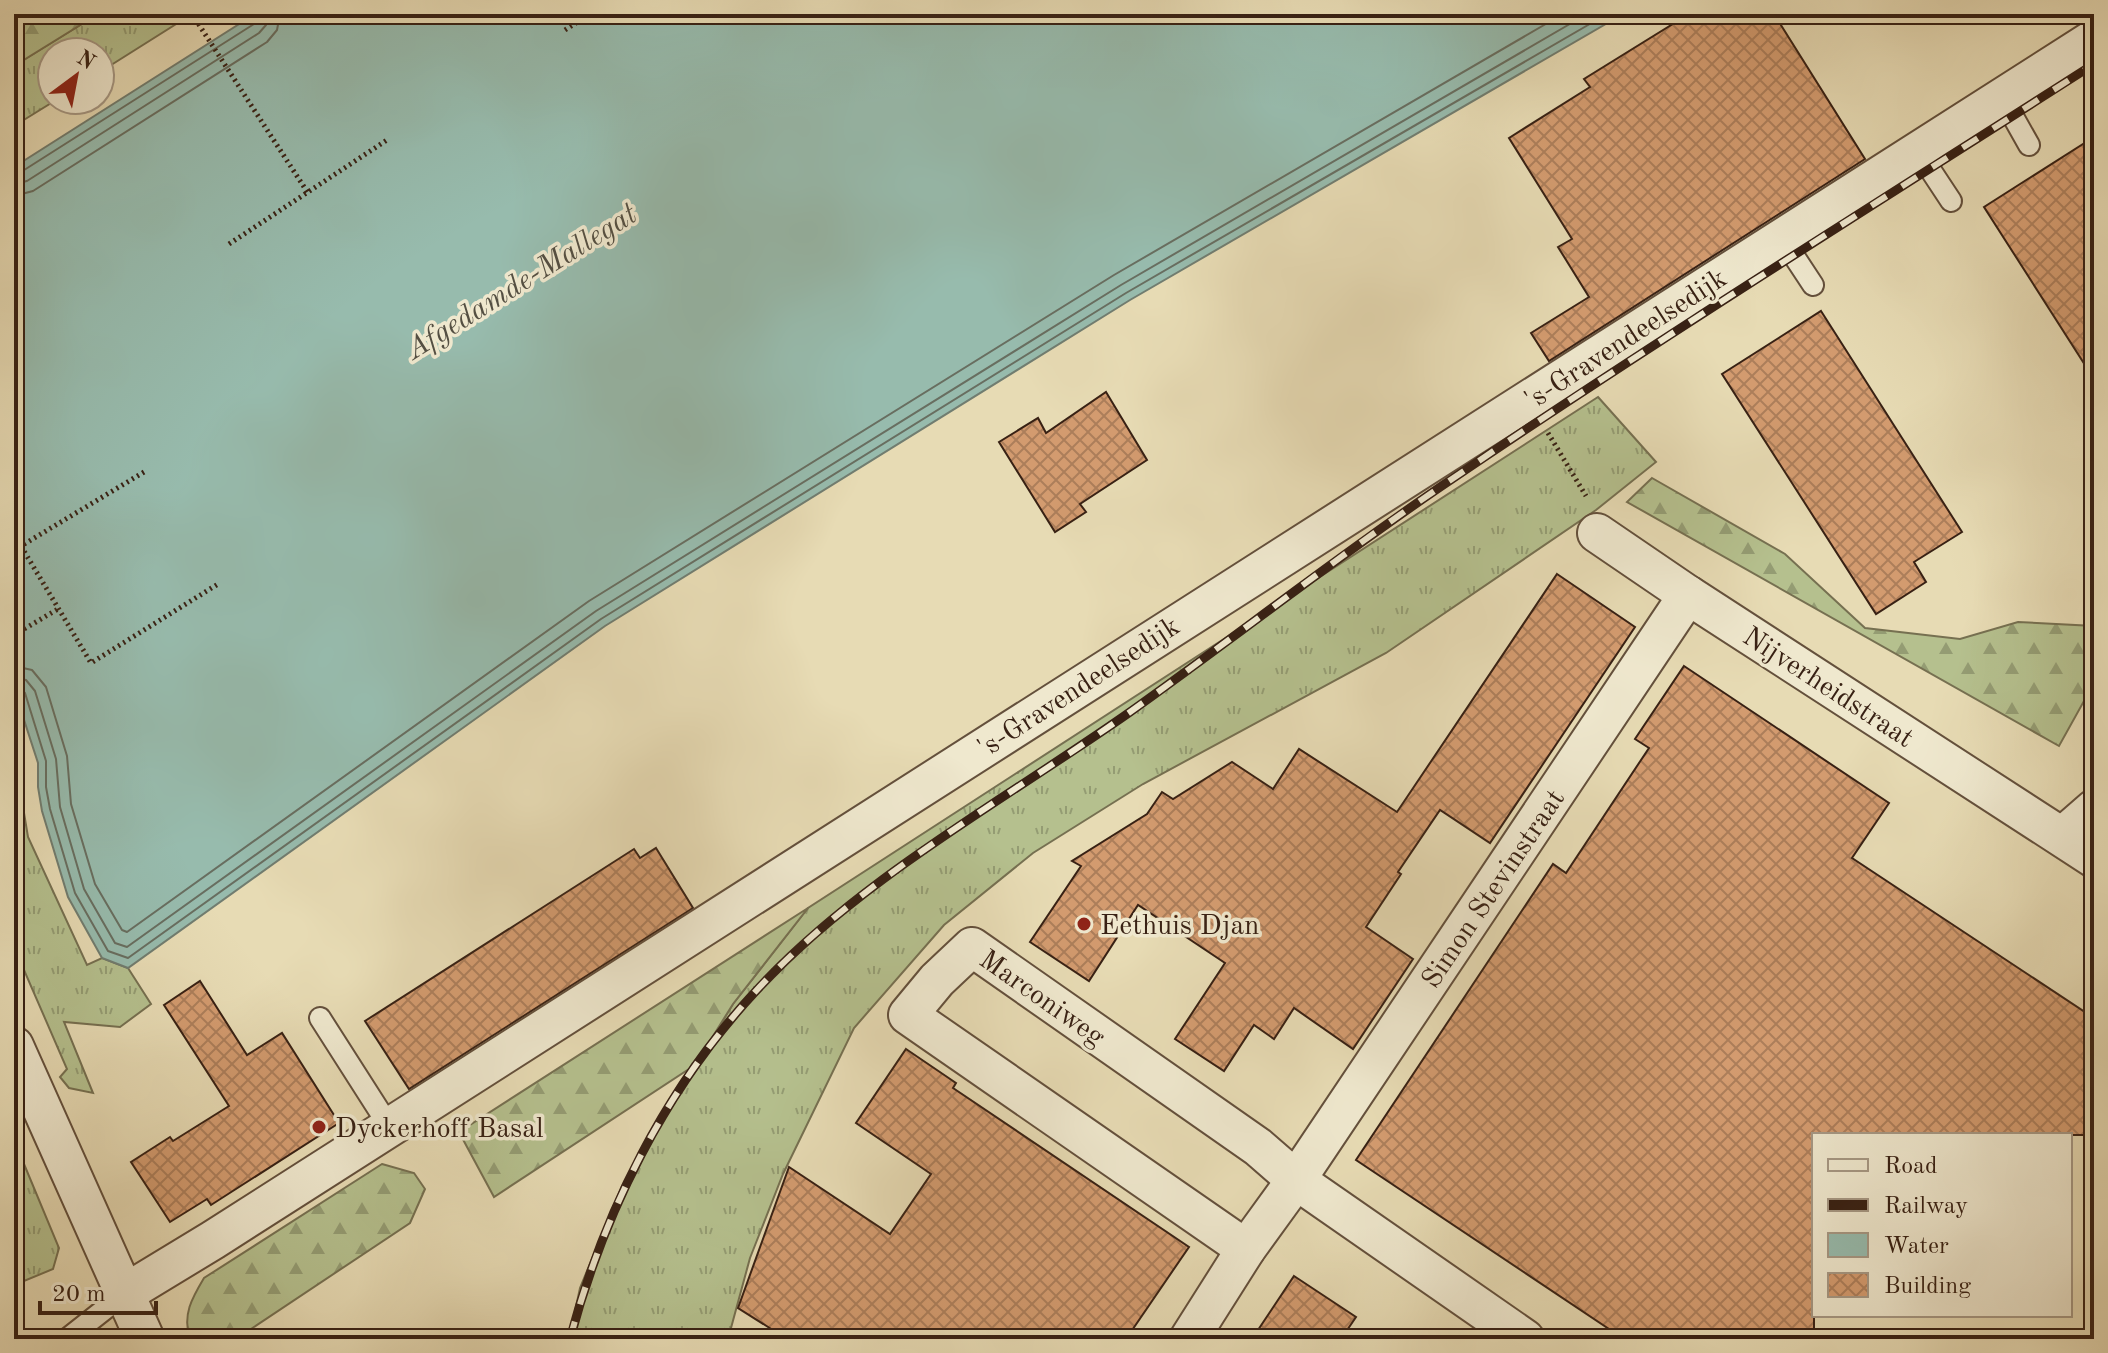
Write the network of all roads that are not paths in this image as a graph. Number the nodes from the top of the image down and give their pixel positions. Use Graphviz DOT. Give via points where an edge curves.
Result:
graph roads {
  1 [pos="2094,39"];
  2 [pos="2002,97"];
  3 [pos="2029,145"];
  4 [pos="1918,151"];
  5 [pos="1951,201"];
  6 [pos="1782,238"];
  7 [pos="1813,285"];
  8 [pos="1597,533"];
  9 [pos="1688,595"];
  10 [pos="2094,809"];
  11 [pos="2063,836"];
  12 [pos="2094,858"];
  13 [pos="320,1018"];
  14 [pos="14,1046"];
  15 [pos="389,1126"];
  16 [pos="1296,1180"];
  17 [pos="1246,1249"];
  18 [pos="124,1294"];
  19 [pos="67,1339"];
  20 [pos="145,1339"];
  21 [pos="1189,1339"];
  22 [pos="1525,1339"];
  1 -- 2 [label="street, 's-Gravendeelsedijk"];
  2 -- 3 [label="lane"];
  2 -- 4 [label="street, 's-Gravendeelsedijk"];
  4 -- 5 [label="lane"];
  4 -- 6 [label="street, 's-Gravendeelsedijk"];
  6 -- 7 [label="lane"];
  6 -- 15 [label="street, 's-Gravendeelsedijk"];
  8 -- 9 [label="street, Nijverheidstraat"];
  9 -- 11 [label="street, Nijverheidstraat"];
  9 -- 16 [label="street, Simon Stevinstraat"];
  10 -- 11 [label="street"];
  11 -- 12 [label="street, Nijverheidstraat"];
  13 -- 15 [label="lane"];
  14 -- 18 [label="street"];
  15 -- 18 [label="street, 's-Gravendeelsedijk"];
  16 -- 17 [label="street, Simon Stevinstraat"];
  16 -- 17 [label="street, Marconiweg" via="1258,1147 972,947 908,1015"];
  16 -- 22 [label="street, Marconiweg"];
  17 -- 21 [label="street, Simon Stevinstraat"];
  18 -- 19 [label="lane, 's-Gravendeelsedijk"];
  18 -- 20 [label="street"];
}
